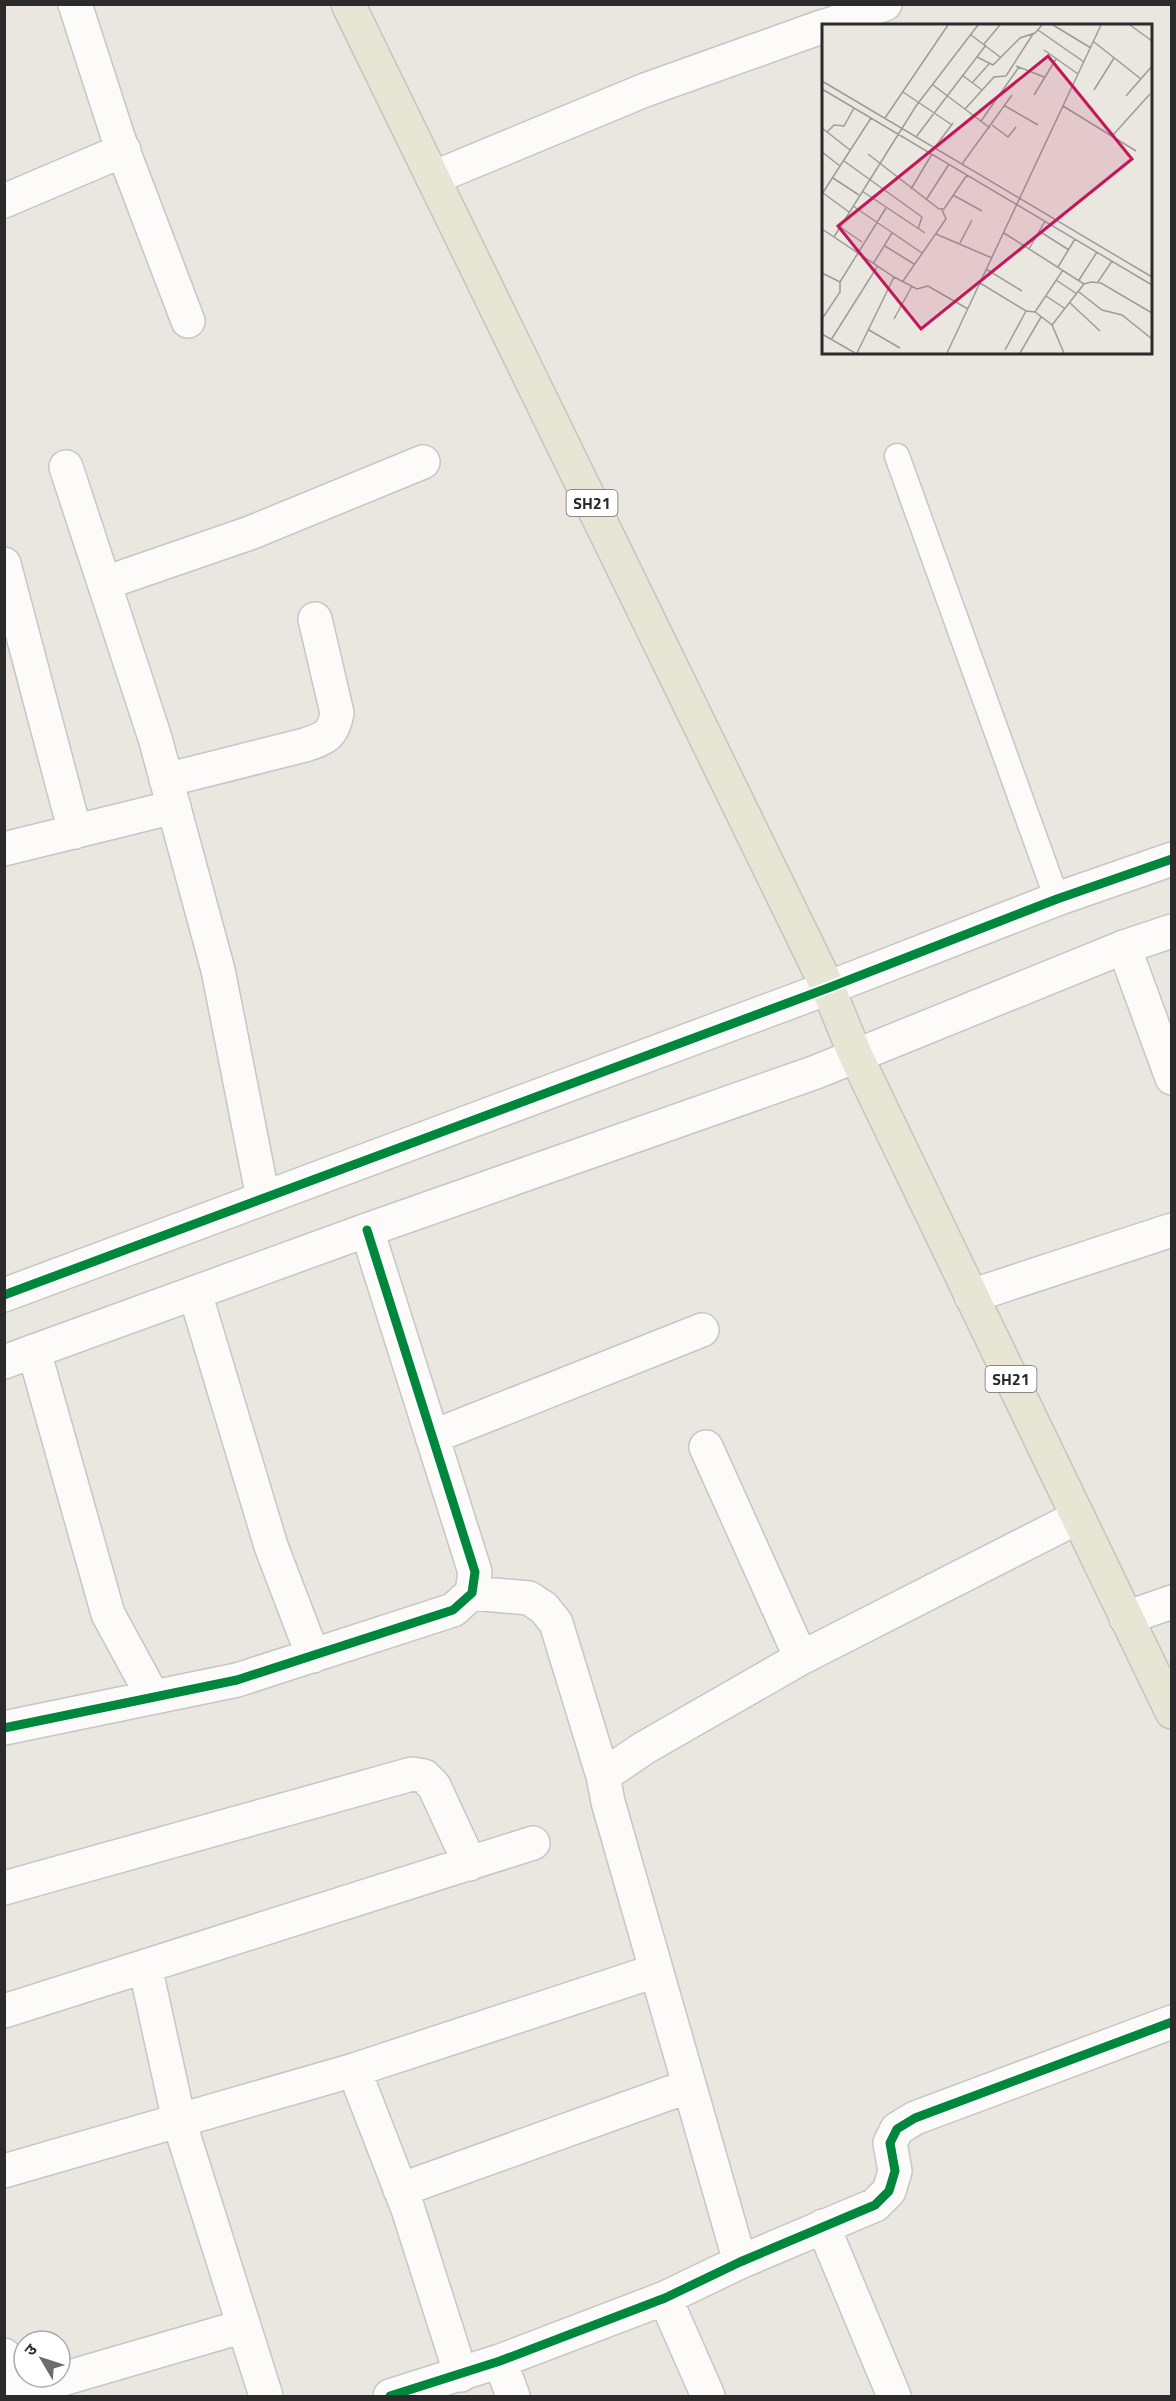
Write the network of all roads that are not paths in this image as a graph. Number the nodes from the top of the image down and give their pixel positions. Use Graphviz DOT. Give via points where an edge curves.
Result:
graph roads {
  1 [pos="75,4"];
  2 [pos="348,4"];
  3 [pos="885,4"];
  4 [pos="830,24"];
  5 [pos="822,27"];
  6 [pos="124,150"];
  7 [pos="433,178"];
  8 [pos="4,201"];
  9 [pos="188,321"];
  10 [pos="897,456"];
  11 [pos="423,462"];
  12 [pos="66,466"];
  13 [pos="4,564"];
  14 [pos="105,584"];
  15 [pos="315,619"];
  16 [pos="170,793"];
  17 [pos="75,832"];
  18 [pos="4,849"];
  19 [pos="1172,859"];
  20 [pos="1058,899"];
  21 [pos="1172,931"];
  22 [pos="1124,947"];
  23 [pos="831,995"];
  24 [pos="1164,1038"];
  25 [pos="853,1050"];
  26 [pos="1172,1078"];
  27 [pos="263,1198"];
  28 [pos="368,1230"];
  29 [pos="1172,1230"];
  30 [pos="195,1293"];
  31 [pos="4,1294"];
  32 [pos="971,1296"];
  33 [pos="702,1330"];
  34 [pos="19,1357"];
  35 [pos="432,1437"];
  36 [pos="706,1447"];
  37 [pos="1078,1517"];
  38 [pos="472,1593"];
  39 [pos="1172,1602"];
  40 [pos="1126,1618"];
  41 [pos="313,1656"];
  42 [pos="801,1658"];
  43 [pos="153,1697"];
  44 [pos="1172,1712"];
  45 [pos="4,1728"];
  46 [pos="603,1776"];
  47 [pos="534,1843"];
  48 [pos="470,1864"];
  49 [pos="4,1888"];
  50 [pos="146,1966"];
  51 [pos="655,1971"];
  52 [pos="4,2012"];
  53 [pos="1172,2022"];
  54 [pos="354,2070"];
  55 [pos="688,2086"];
  56 [pos="179,2121"];
  57 [pos="4,2171"];
  58 [pos="400,2190"];
  59 [pos="823,2226"];
  60 [pos="740,2262"];
  61 [pos="665,2298"];
  62 [pos="244,2326"];
  63 [pos="4,2355"];
  64 [pos="500,2361"];
  65 [pos="461,2374"];
  66 [pos="19,2395"];
  67 [pos="266,2397"];
  68 [pos="390,2397"];
  69 [pos="513,2397"];
  70 [pos="708,2397"];
  71 [pos="894,2397"];
  1 -- 6 [label="street"];
  2 -- 7 [label="main road, SH21"];
  3 -- 4 [label="street"];
  5 -- 7 [label="street" via="645,90"];
  6 -- 8 [label="street"];
  6 -- 9 [label="street"];
  7 -- 23 [label="main road, SH21"];
  10 -- 20 [label="lane"];
  11 -- 14 [label="street" via="250,533"];
  12 -- 14 [label="street"];
  13 -- 17 [label="street"];
  14 -- 16 [label="street"];
  15 -- 16 [label="street" via="337,713 334,728 323,739"];
  16 -- 17 [label="street"];
  16 -- 27 [label="street" via="218,970"];
  17 -- 18 [label="street"];
  19 -- 20 [label="street"];
  20 -- 23 [label="street"];
  21 -- 22 [label="street"];
  22 -- 24 [label="street"];
  22 -- 25 [label="street"];
  23 -- 25 [label="main road, SH21"];
  23 -- 27 [label="street"];
  24 -- 26 [label="street"];
  25 -- 28 [label="street" via="816,1072"];
  25 -- 32 [label="main road, SH21"];
  27 -- 31 [label="street"];
  28 -- 30 [label="street"];
  28 -- 35 [label="street"];
  29 -- 32 [label="street"];
  30 -- 34 [label="street"];
  30 -- 41 [label="street" via="271,1546"];
  32 -- 37 [label="main road, SH21"];
  33 -- 35 [label="street"];
  34 -- 43 [label="street" via="108,1614"];
  35 -- 38 [label="street" via="475,1572"];
  36 -- 42 [label="street"];
  37 -- 40 [label="main road, SH21"];
  37 -- 42 [label="street"];
  38 -- 41 [label="street" via="453,1610"];
  38 -- 46 [label="street" via="529,1598 556,1623"];
  39 -- 40 [label="street"];
  40 -- 44 [label="main road, SH21"];
  41 -- 43 [label="street" via="237,1680"];
  42 -- 46 [label="street" via="644,1748"];
  43 -- 45 [label="street"];
  46 -- 51 [label="street"];
  47 -- 48 [label="street"];
  48 -- 49 [label="street" via="434,1785 424,1776 412,1774"];
  48 -- 50 [label="street"];
  50 -- 52 [label="street"];
  50 -- 56 [label="street"];
  51 -- 54 [label="street"];
  51 -- 55 [label="street"];
  53 -- 59 [label="street" via="915,2118 897,2129 890,2143 895,2171 889,2191 875,2205"];
  54 -- 56 [label="street"];
  54 -- 58 [label="street"];
  55 -- 58 [label="street"];
  55 -- 60 [label="street"];
  56 -- 57 [label="street"];
  56 -- 62 [label="street"];
  58 -- 65 [label="street"];
  59 -- 60 [label="street"];
  59 -- 71 [label="street"];
  60 -- 61 [label="street"];
  61 -- 64 [label="street"];
  61 -- 70 [label="street"];
  62 -- 66 [label="street"];
  62 -- 67 [label="street"];
  63 -- 66 [label="street"];
  64 -- 65 [label="street"];
  64 -- 69 [label="street"];
  65 -- 68 [label="street"];
}
